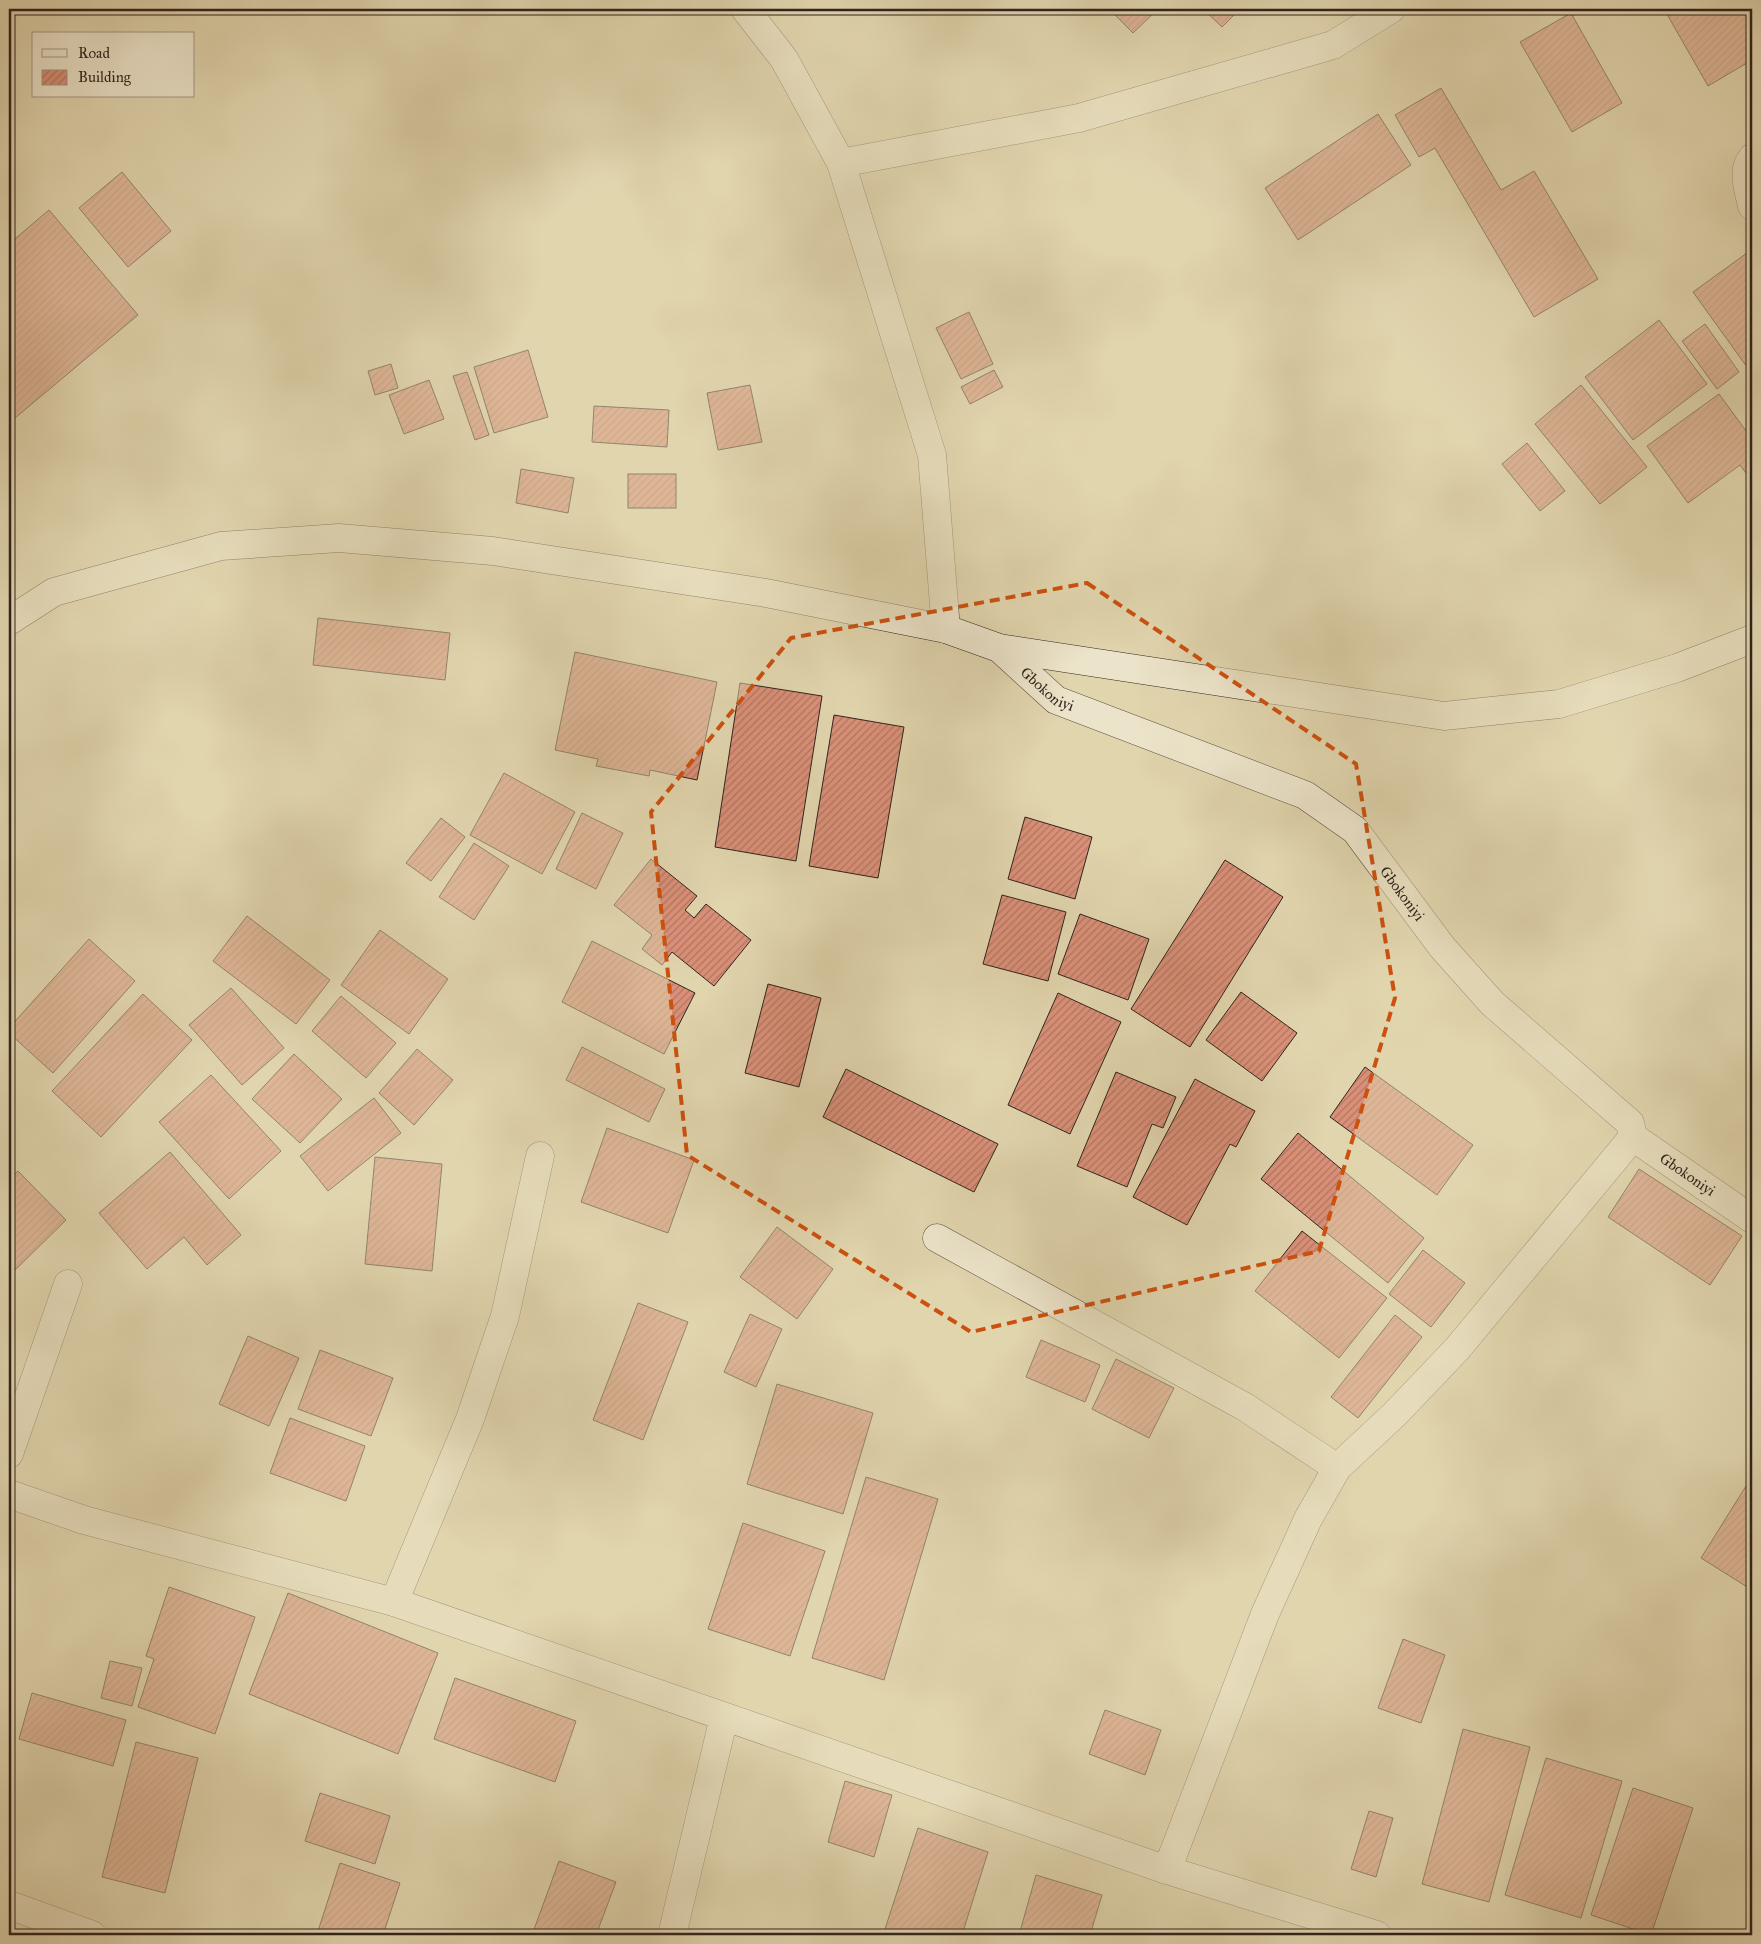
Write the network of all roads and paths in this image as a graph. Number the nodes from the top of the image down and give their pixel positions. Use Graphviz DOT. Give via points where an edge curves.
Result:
graph roads {
  1 [pos="745,9"];
  2 [pos="1391,9"];
  3 [pos="1752,158"];
  4 [pos="841,163"];
  5 [pos="1752,206"];
  6 [pos="9,621"];
  7 [pos="946,629"];
  8 [pos="1752,639"];
  9 [pos="999,648"];
  10 [pos="1632,1137"];
  11 [pos="540,1156"];
  12 [pos="1752,1219"];
  13 [pos="937,1238"];
  14 [pos="68,1284"];
  15 [pos="9,1454"];
  16 [pos="1337,1468"];
  17 [pos="9,1494"];
  18 [pos="394,1602"];
  19 [pos="724,1717"];
  20 [pos="1167,1870"];
  21 [pos="9,1906"];
  22 [pos="92,1935"];
  23 [pos="672,1935"];
  24 [pos="1377,1935"];
  1 -- 4 [label="street" via="784,59"];
  2 -- 4 [label="street" via="1333,45 1088,116"];
  3 -- 5 [label="street" via="1746,182"];
  4 -- 7 [label="street" via="932,455"];
  6 -- 7 [label="street" via="54,592 221,546 338,538 493,551 766,593"];
  7 -- 9 [label="street"];
  8 -- 9 [label="street" via="1677,668 1559,704 1444,716"];
  9 -- 10 [label="street, Gbokoniyi" via="1056,700 1305,796 1355,830 1442,947 1492,1003 1630,1123"];
  10 -- 12 [label="street, Gbokoniyi"];
  10 -- 16 [label="street" via="1457,1349"];
  11 -- 18 [label="street" via="504,1316 470,1419"];
  13 -- 16 [label="street" via="1245,1407"];
  14 -- 15 [label="street"];
  16 -- 20 [label="street" via="1308,1519 1265,1614"];
  17 -- 18 [label="street" via="84,1520"];
  18 -- 19 [label="street"];
  19 -- 20 [label="street"];
  19 -- 23 [label="street"];
  20 -- 24 [label="street"];
  21 -- 22 [label="street"];
}
